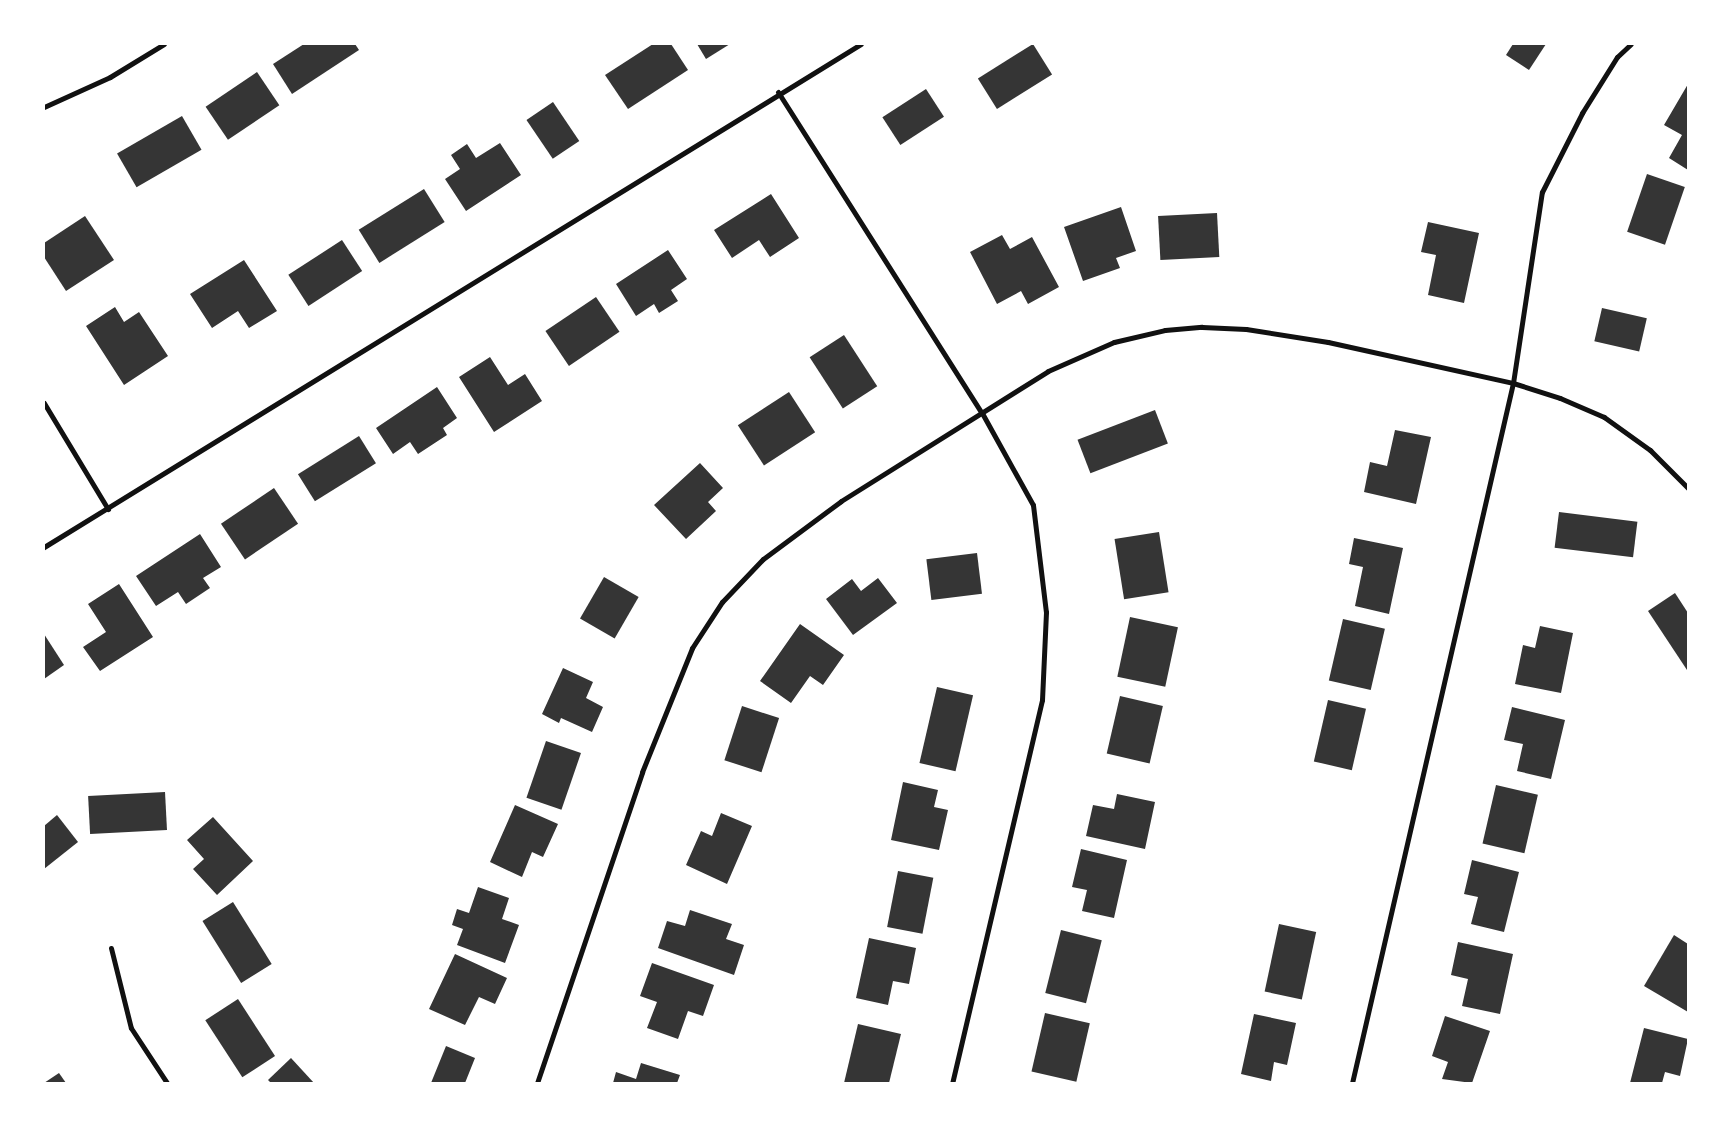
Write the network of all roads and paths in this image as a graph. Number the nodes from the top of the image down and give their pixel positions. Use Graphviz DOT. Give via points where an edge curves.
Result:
graph roads {
  1 [pos="164,44"];
  2 [pos="861,44"];
  3 [pos="1631,44"];
  4 [pos="778,92"];
  5 [pos="44,107"];
  6 [pos="1513,383"];
  7 [pos="44,403"];
  8 [pos="982,412"];
  9 [pos="1688,488"];
  10 [pos="108,509"];
  11 [pos="44,547"];
  12 [pos="111,948"];
  13 [pos="167,1083"];
  14 [pos="537,1083"];
  15 [pos="952,1083"];
  16 [pos="1352,1083"];
  1 -- 5 [label="street" via="102,81"];
  2 -- 4 [label="street"];
  3 -- 6 [label="street" via="1617,57 1582,114 1542,192"];
  4 -- 8 [label="street"];
  4 -- 10 [label="street"];
  6 -- 8 [label="street" via="1328,342 1246,329 1202,327 1165,330 1114,342 1048,370"];
  6 -- 9 [label="street" via="1604,417 1650,450"];
  6 -- 16 [label="street"];
  7 -- 10 [label="street"];
  8 -- 14 [label="street" via="840,501 763,559 722,602 692,648 642,772"];
  8 -- 15 [label="street" via="1033,505 1046,612 1044,661 1042,700"];
  10 -- 11 [label="street"];
  12 -- 13 [label="street" via="131,1028"];
}
